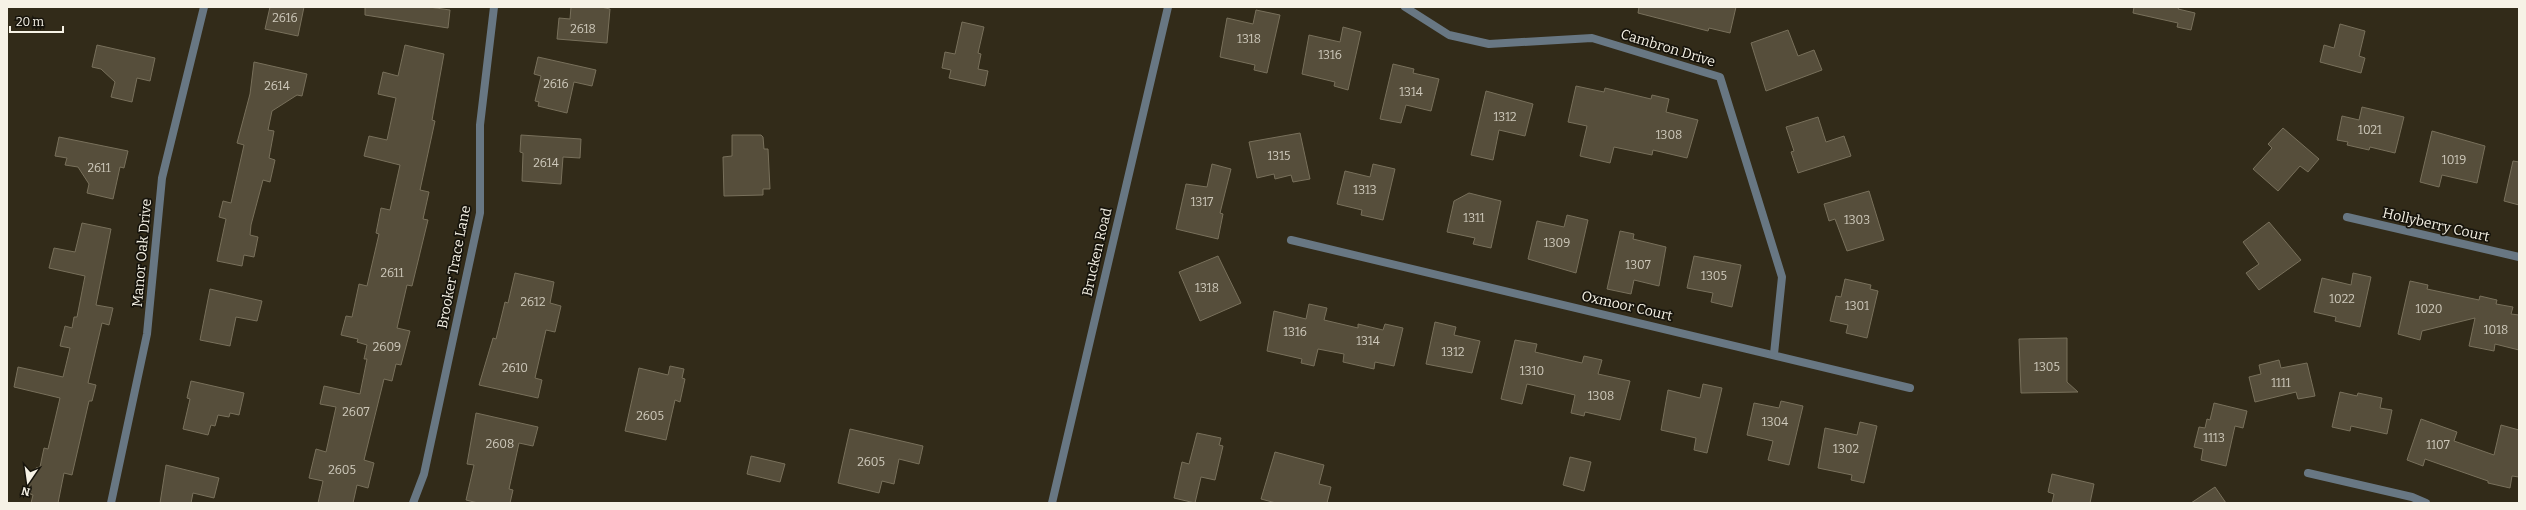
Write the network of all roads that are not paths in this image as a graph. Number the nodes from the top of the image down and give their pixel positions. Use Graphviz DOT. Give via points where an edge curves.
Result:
graph roads {
  1 [pos="204,7"];
  2 [pos="494,7"];
  3 [pos="1168,7"];
  4 [pos="1405,7"];
  5 [pos="2346,217"];
  6 [pos="1291,240"];
  7 [pos="2519,257"];
  8 [pos="1774,354"];
  9 [pos="1910,388"];
  10 [pos="2308,473"];
  11 [pos="111,503"];
  12 [pos="413,503"];
  13 [pos="1052,503"];
  14 [pos="2426,503"];
  1 -- 11 [label="street, Manor Oak Drive" via="162,178 147,334"];
  2 -- 12 [label="street, Brooker Trace Lane" via="480,125 480,213 424,474"];
  3 -- 13 [label="street, Brucken Road"];
  4 -- 8 [label="street, Cambron Drive" via="1449,35 1489,44 1592,38 1720,77 1782,277"];
  5 -- 7 [label="street, Hollyberry Court"];
  6 -- 8 [label="street, Oxmoor Court"];
  8 -- 9 [label="street, Oxmoor Court"];
  10 -- 14 [label="street" via="2412,497"];
}
